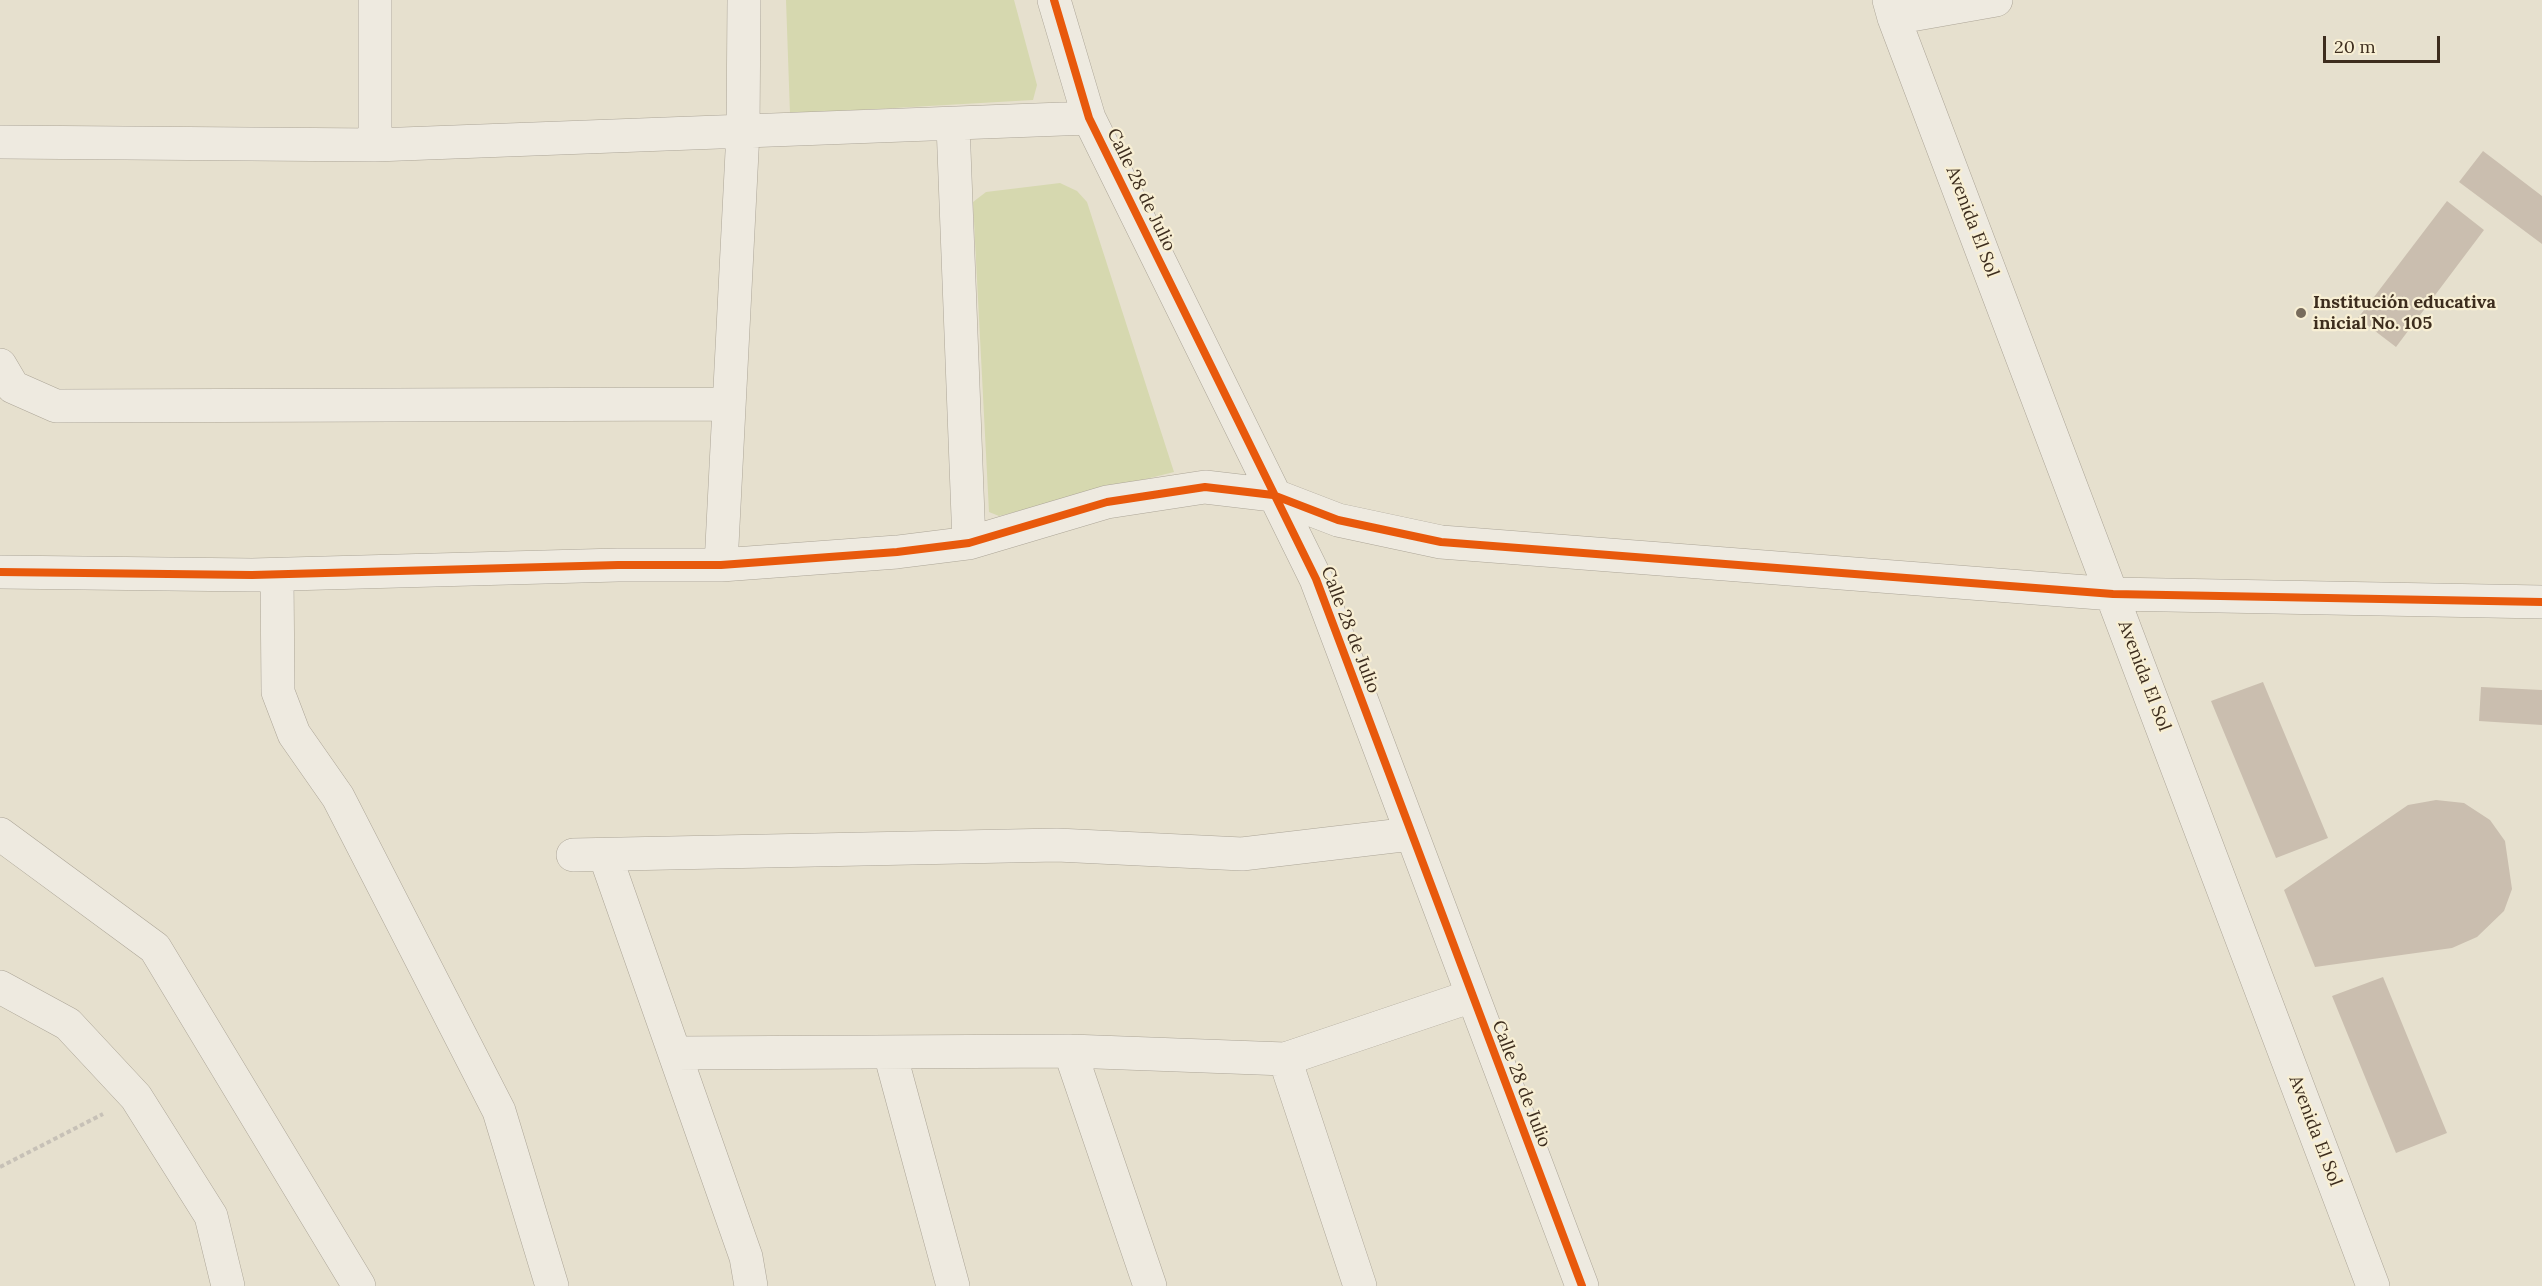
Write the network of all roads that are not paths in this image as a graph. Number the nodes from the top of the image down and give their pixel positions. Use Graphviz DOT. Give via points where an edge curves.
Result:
graph roads {
  1 [pos="375,0"];
  2 [pos="744,0"];
  3 [pos="1054,0"];
  4 [pos="1996,0"];
  5 [pos="1892,9"];
  6 [pos="1089,118"];
  7 [pos="953,124"];
  8 [pos="743,132"];
  9 [pos="0,142"];
  10 [pos="375,145"];
  11 [pos="0,365"];
  12 [pos="729,404"];
  13 [pos="1274,495"];
  14 [pos="969,543"];
  15 [pos="721,565"];
  16 [pos="0,572"];
  17 [pos="277,575"];
  18 [pos="2113,594"];
  19 [pos="2542,602"];
  20 [pos="0,834"];
  21 [pos="1411,834"];
  22 [pos="0,987"];
  23 [pos="1472,996"];
  24 [pos="1070,1051"];
  25 [pos="675,1053"];
  26 [pos="890,1053"];
  27 [pos="1285,1059"];
  28 [pos="228,1286"];
  29 [pos="359,1286"];
  30 [pos="552,1286"];
  31 [pos="751,1286"];
  32 [pos="953,1286"];
  33 [pos="1150,1286"];
  34 [pos="1360,1286"];
  35 [pos="1582,1286"];
  36 [pos="2373,1286"];
  1 -- 10 [label="street"];
  2 -- 8 [label="street"];
  3 -- 6 [label="street, Calle 28 de Julio"];
  4 -- 5 [label="street"];
  5 -- 18 [label="street, Avenida El Sol"];
  6 -- 7 [label="street"];
  6 -- 13 [label="street, Calle 28 de Julio"];
  7 -- 8 [label="street"];
  7 -- 14 [label="street"];
  8 -- 10 [label="street"];
  8 -- 12 [label="street"];
  9 -- 10 [label="street"];
  11 -- 12 [label="street" via="13,387 56,406"];
  12 -- 15 [label="street"];
  13 -- 14 [label="street" via="1205,487 1107,502"];
  13 -- 18 [label="street" via="1338,520 1441,542"];
  13 -- 21 [label="street, Calle 28 de Julio" via="1316,579"];
  14 -- 15 [label="street"];
  15 -- 17 [label="street"];
  16 -- 17 [label="street"];
  17 -- 30 [label="street" via="278,692 294,734 338,797 499,1111"];
  18 -- 19 [label="street"];
  18 -- 36 [label="street, Avenida El Sol"];
  20 -- 29 [label="street" via="155,948"];
  21 -- 23 [label="street, Calle 28 de Julio"];
  21 -- 25 [label="street" via="1242,854 1057,846 589,855"];
  22 -- 28 [label="street" via="69,1024 136,1097 211,1216"];
  23 -- 27 [label="street"];
  23 -- 35 [label="street, Calle 28 de Julio"];
  24 -- 26 [label="street"];
  24 -- 27 [label="street"];
  24 -- 33 [label="street"];
  25 -- 26 [label="street"];
  25 -- 31 [label="street" via="746,1257"];
  26 -- 32 [label="street"];
  27 -- 34 [label="street"];
}
